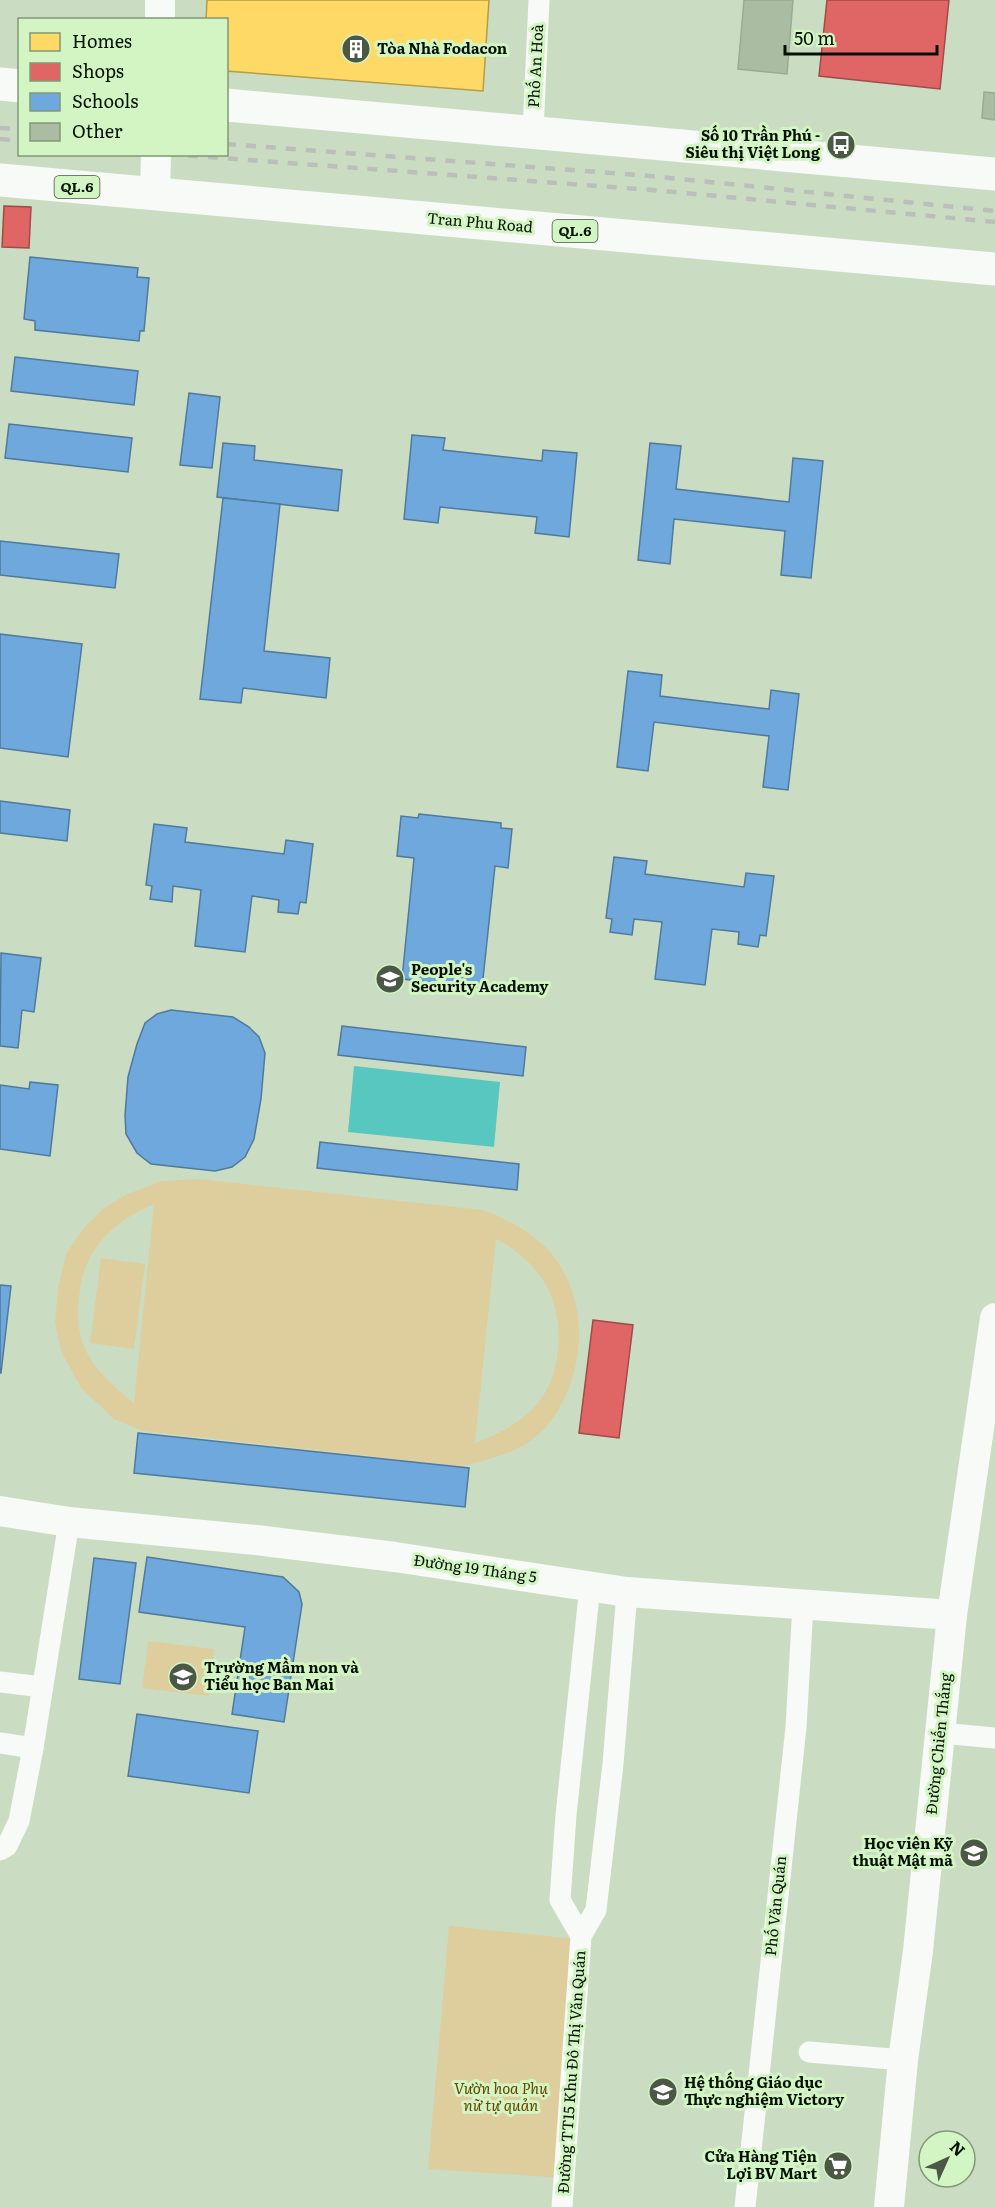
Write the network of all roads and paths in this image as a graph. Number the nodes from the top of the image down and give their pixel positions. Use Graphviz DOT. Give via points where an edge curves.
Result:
graph roads {
  1 [pos="160,0"];
  2 [pos="539,0"];
  3 [pos="160,18"];
  4 [pos="0,84"];
  5 [pos="18,86"];
  6 [pos="228,105"];
  7 [pos="533,132"];
  8 [pos="156,156"];
  9 [pos="995,174"];
  10 [pos="0,180"];
  11 [pos="155,194"];
  12 [pos="995,269"];
  13 [pos="995,1318"];
  14 [pos="0,1511"];
  15 [pos="69,1522"];
  16 [pos="590,1586"];
  17 [pos="627,1592"];
  18 [pos="804,1605"];
  19 [pos="952,1615"];
  20 [pos="0,1682"];
  21 [pos="42,1687"];
  22 [pos="941,1733"];
  23 [pos="995,1738"];
  24 [pos="0,1743"];
  25 [pos="33,1748"];
  26 [pos="0,1850"];
  27 [pos="581,1936"];
  28 [pos="809,2052"];
  29 [pos="903,2060"];
  30 [pos="562,2207"];
  31 [pos="745,2207"];
  32 [pos="889,2207"];
  1 -- 3 [label="street"];
  2 -- 7 [label="street, Phố An Hoà"];
  4 -- 5 [label="highway"];
  6 -- 7 [label="highway"];
  7 -- 9 [label="highway"];
  8 -- 11 [label="street"];
  10 -- 11 [label="highway, Tran Phu Road / QL.6"];
  11 -- 12 [label="highway, Tran Phu Road / QL.6"];
  13 -- 19 [label="street, Đường Chiến Thắng"];
  14 -- 15 [label="street, Đường 19 Tháng 5"];
  15 -- 16 [label="street, Đường 19 Tháng 5" via="395,1557"];
  15 -- 21 [label="street"];
  16 -- 17 [label="street, Đường 19 Tháng 5"];
  16 -- 27 [label="street" via="560,1900"];
  17 -- 18 [label="street, Đường 19 Tháng 5"];
  17 -- 27 [label="street" via="596,1910"];
  18 -- 19 [label="street, Đường 19 Tháng 5"];
  18 -- 31 [label="street, Phố Văn Quán"];
  19 -- 22 [label="street, Đường Chiến Thắng"];
  20 -- 21 [label="street"];
  21 -- 25 [label="street"];
  22 -- 23 [label="street"];
  22 -- 29 [label="street, Đường Chiến Thắng"];
  24 -- 25 [label="street"];
  25 -- 26 [label="street" via="19,1821 7,1846"];
  27 -- 30 [label="street, Đường TT15 Khu Đô Thị Văn Quán"];
  28 -- 29 [label="street"];
  29 -- 32 [label="street, Đường Chiến Thắng"];
}
